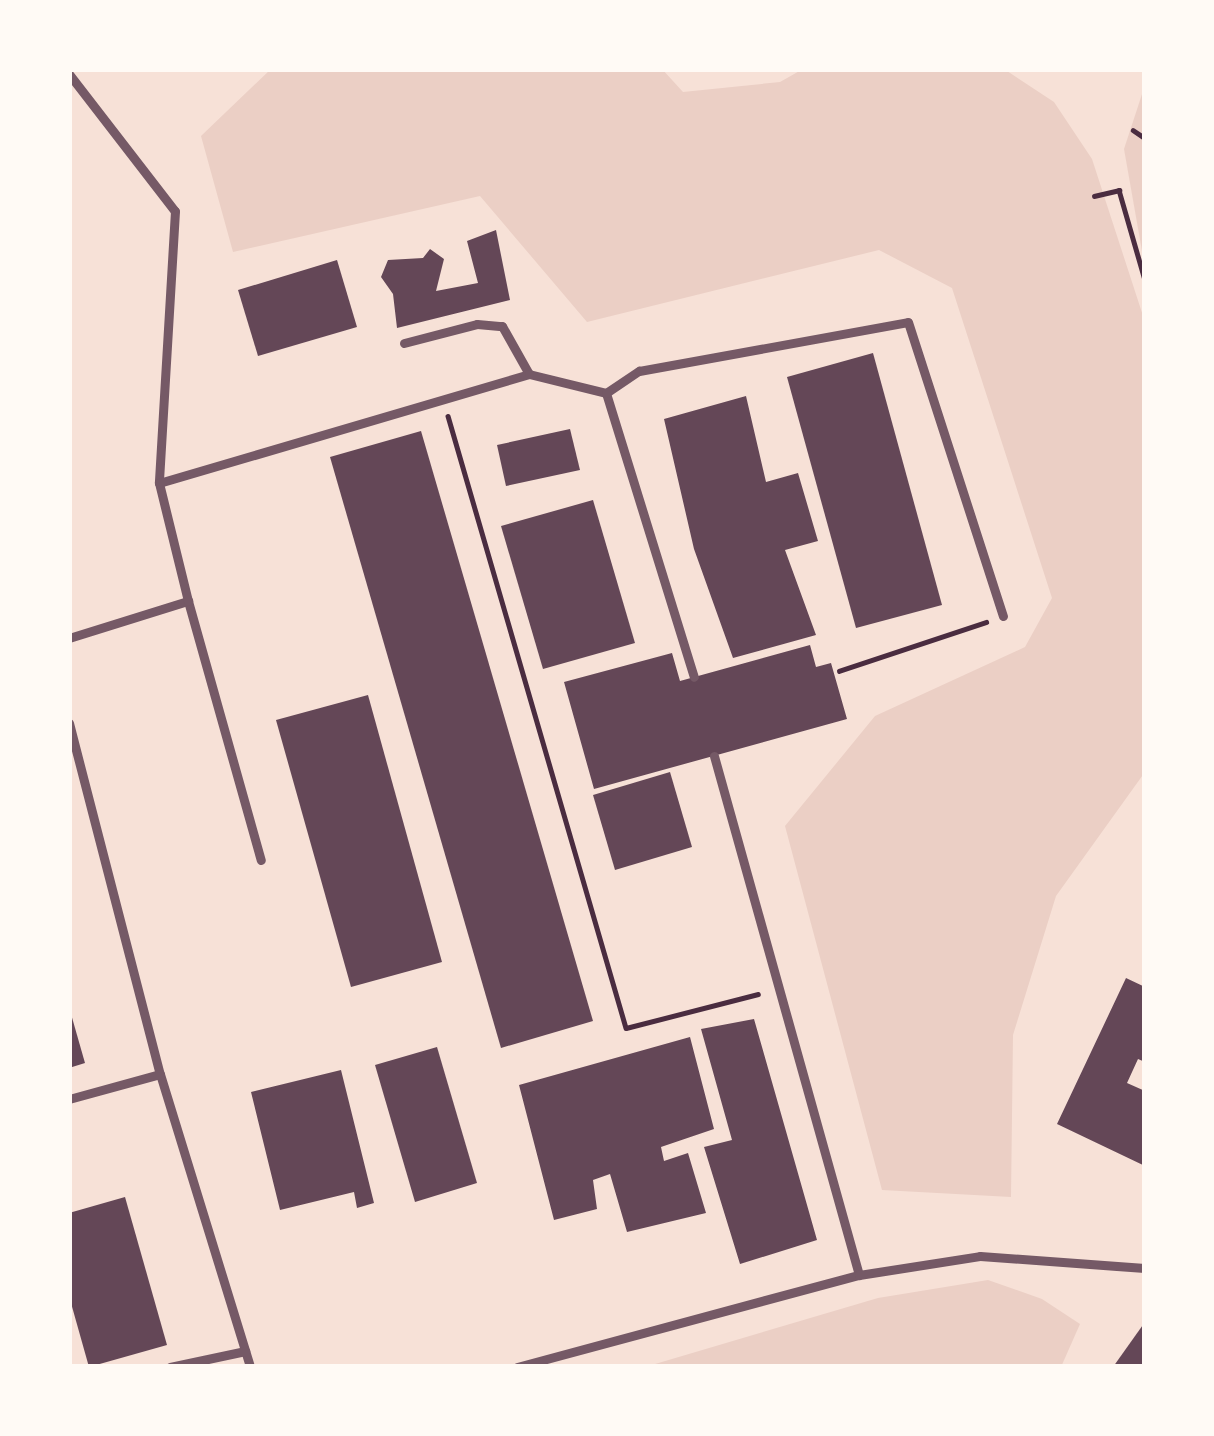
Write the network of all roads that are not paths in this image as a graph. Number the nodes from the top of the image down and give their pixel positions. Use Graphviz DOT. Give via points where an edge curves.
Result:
graph roads {
  1 [pos="69,74"];
  2 [pos="404,343"];
  3 [pos="529,374"];
  4 [pos="606,393"];
  5 [pos="159,483"];
  6 [pos="188,601"];
  7 [pos="1003,616"];
  8 [pos="69,638"];
  9 [pos="694,677"];
  10 [pos="69,723"];
  11 [pos="73,753"];
  12 [pos="714,756"];
  13 [pos="261,860"];
  14 [pos="160,1074"];
  15 [pos="69,1099"];
  16 [pos="1145,1268"];
  17 [pos="859,1275"];
  18 [pos="245,1351"];
  19 [pos="170,1367"];
  20 [pos="250,1367"];
  21 [pos="517,1367"];
  1 -- 5 [label="lane" via="175,211"];
  2 -- 3 [label="lane" via="477,324 502,326"];
  3 -- 4 [label="lane"];
  3 -- 5 [label="lane"];
  4 -- 7 [label="lane" via="639,371 908,322"];
  4 -- 9 [label="lane"];
  5 -- 6 [label="lane"];
  6 -- 8 [label="lane"];
  6 -- 13 [label="lane"];
  10 -- 11 [label="lane"];
  11 -- 14 [label="lane"];
  12 -- 17 [label="lane"];
  14 -- 15 [label="lane"];
  14 -- 18 [label="lane"];
  16 -- 17 [label="lane" via="980,1256"];
  17 -- 21 [label="lane"];
  18 -- 19 [label="lane"];
  18 -- 20 [label="lane"];
}
